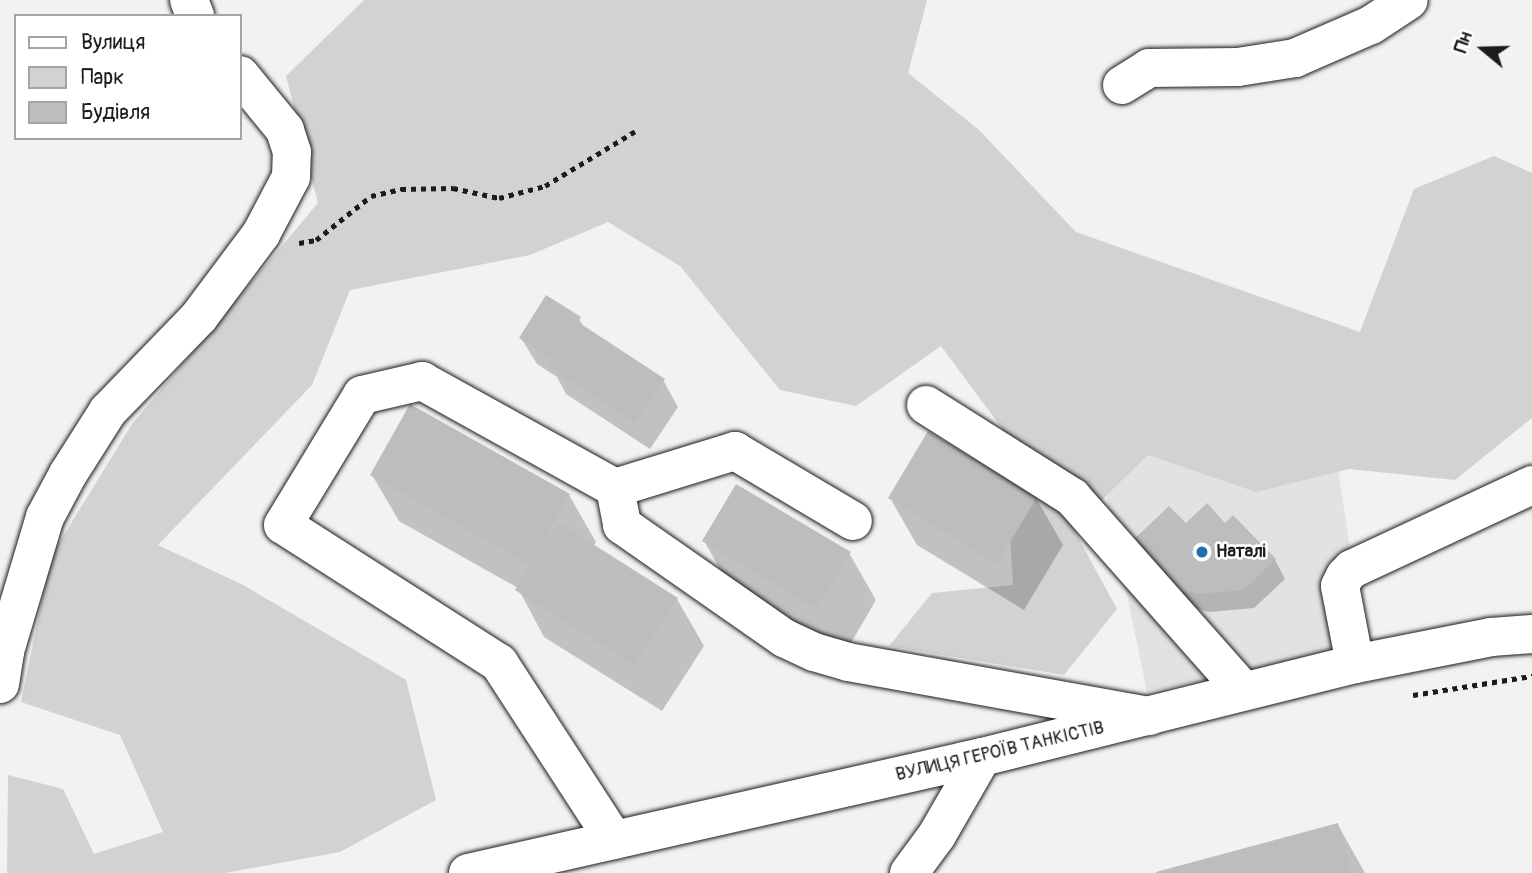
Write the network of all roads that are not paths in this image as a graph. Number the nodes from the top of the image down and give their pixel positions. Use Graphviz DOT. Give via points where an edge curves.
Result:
graph roads {
  1 [pos="1409,0"];
  2 [pos="242,77"];
  3 [pos="1122,85"];
  4 [pos="926,405"];
  5 [pos="1532,485"];
  6 [pos="614,488"];
  7 [pos="853,521"];
  8 [pos="1532,634"];
  9 [pos="1355,664"];
  10 [pos="0,684"];
  11 [pos="1243,690"];
  12 [pos="1149,716"];
  13 [pos="982,757"];
  14 [pos="614,840"];
  15 [pos="468,873"];
  16 [pos="909,873"];
  1 -- 3 [label="street" via="1371,26 1295,58 1238,67 1149,68"];
  2 -- 10 [label="street" via="285,130 292,152 291,177 261,234 199,317 108,411 68,474 45,517 5,651"];
  4 -- 11 [label="street" via="1072,497"];
  5 -- 9 [label="street" via="1345,576 1340,586"];
  6 -- 7 [label="street" via="735,451"];
  6 -- 12 [label="street" via="622,525 784,638 814,652"];
  6 -- 14 [label="street" via="422,381 362,395 283,525 499,663"];
  8 -- 9 [label="street, ВУЛИЦЯ ГЕРОЇВ ТАНКІСТІВ" via="1491,637"];
  9 -- 11 [label="street, ВУЛИЦЯ ГЕРОЇВ ТАНКІСТІВ"];
  11 -- 12 [label="street, ВУЛИЦЯ ГЕРОЇВ ТАНКІСТІВ"];
  12 -- 13 [label="street, ВУЛИЦЯ ГЕРОЇВ ТАНКІСТІВ"];
  13 -- 14 [label="street, ВУЛИЦЯ ГЕРОЇВ ТАНКІСТІВ"];
  13 -- 16 [label="street"];
  14 -- 15 [label="street, ВУЛИЦЯ ГЕРОЇВ ТАНКІСТІВ"];
}
